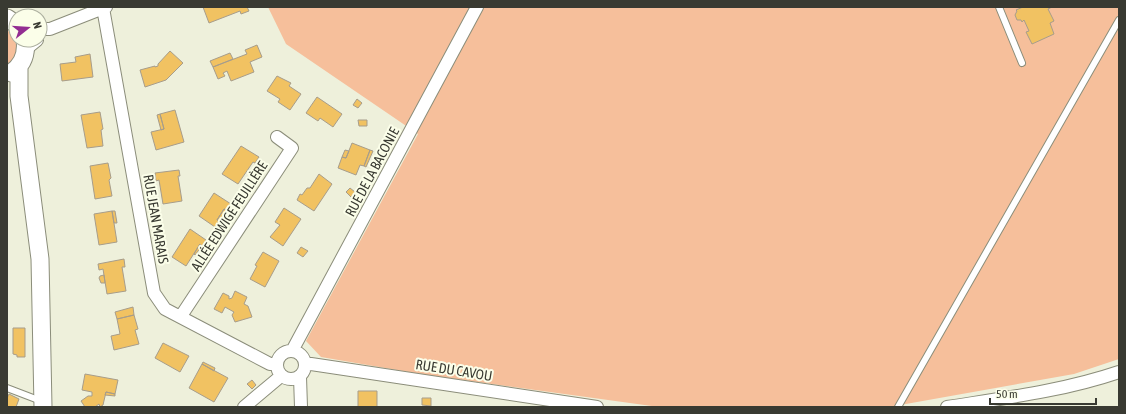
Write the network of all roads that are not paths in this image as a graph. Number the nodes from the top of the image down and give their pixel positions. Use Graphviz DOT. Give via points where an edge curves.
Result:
graph roads {
  1 [pos="477,7"];
  2 [pos="999,7"];
  3 [pos="105,8"];
  4 [pos="1119,20"];
  5 [pos="48,28"];
  6 [pos="27,48"];
  7 [pos="1022,63"];
  8 [pos="13,71"];
  9 [pos="7,94"];
  10 [pos="24,137"];
  11 [pos="277,137"];
  12 [pos="181,316"];
  13 [pos="292,351"];
  14 [pos="306,365"];
  15 [pos="279,370"];
  16 [pos="1119,372"];
  17 [pos="300,377"];
  18 [pos="7,388"];
  19 [pos="43,405"];
  20 [pos="244,407"];
  21 [pos="301,407"];
  22 [pos="597,407"];
  23 [pos="898,407"];
  24 [pos="947,407"];
  1 -- 13 [label="street, RUE DE LA BACONIE"];
  2 -- 7 [label="lane"];
  3 -- 5 [label="street, RUE JEAN MARAIS"];
  3 -- 12 [label="street, RUE JEAN MARAIS" via="154,293 165,309"];
  4 -- 23 [label="lane"];
  6 -- 8 [label="main road" via="22,61"];
  8 -- 10 [label="main road"];
  9 -- 10 [label="main road"];
  10 -- 19 [label="main road" via="40,258"];
  11 -- 12 [label="street, ALLÉE EDWIGE FEUILLÈRE" via="292,148"];
  12 -- 15 [label="street, RUE JEAN MARAIS"];
  13 -- 14 [label="street" via="303,357"];
  13 -- 15 [label="street" via="280,356"];
  14 -- 17 [label="street"];
  14 -- 22 [label="street, RUE DU CAVOU"];
  15 -- 17 [label="street" via="288,380"];
  15 -- 20 [label="street"];
  16 -- 24 [label="street" via="1093,381 1038,393"];
  17 -- 21 [label="street"];
  18 -- 19 [label="lane"];
}
